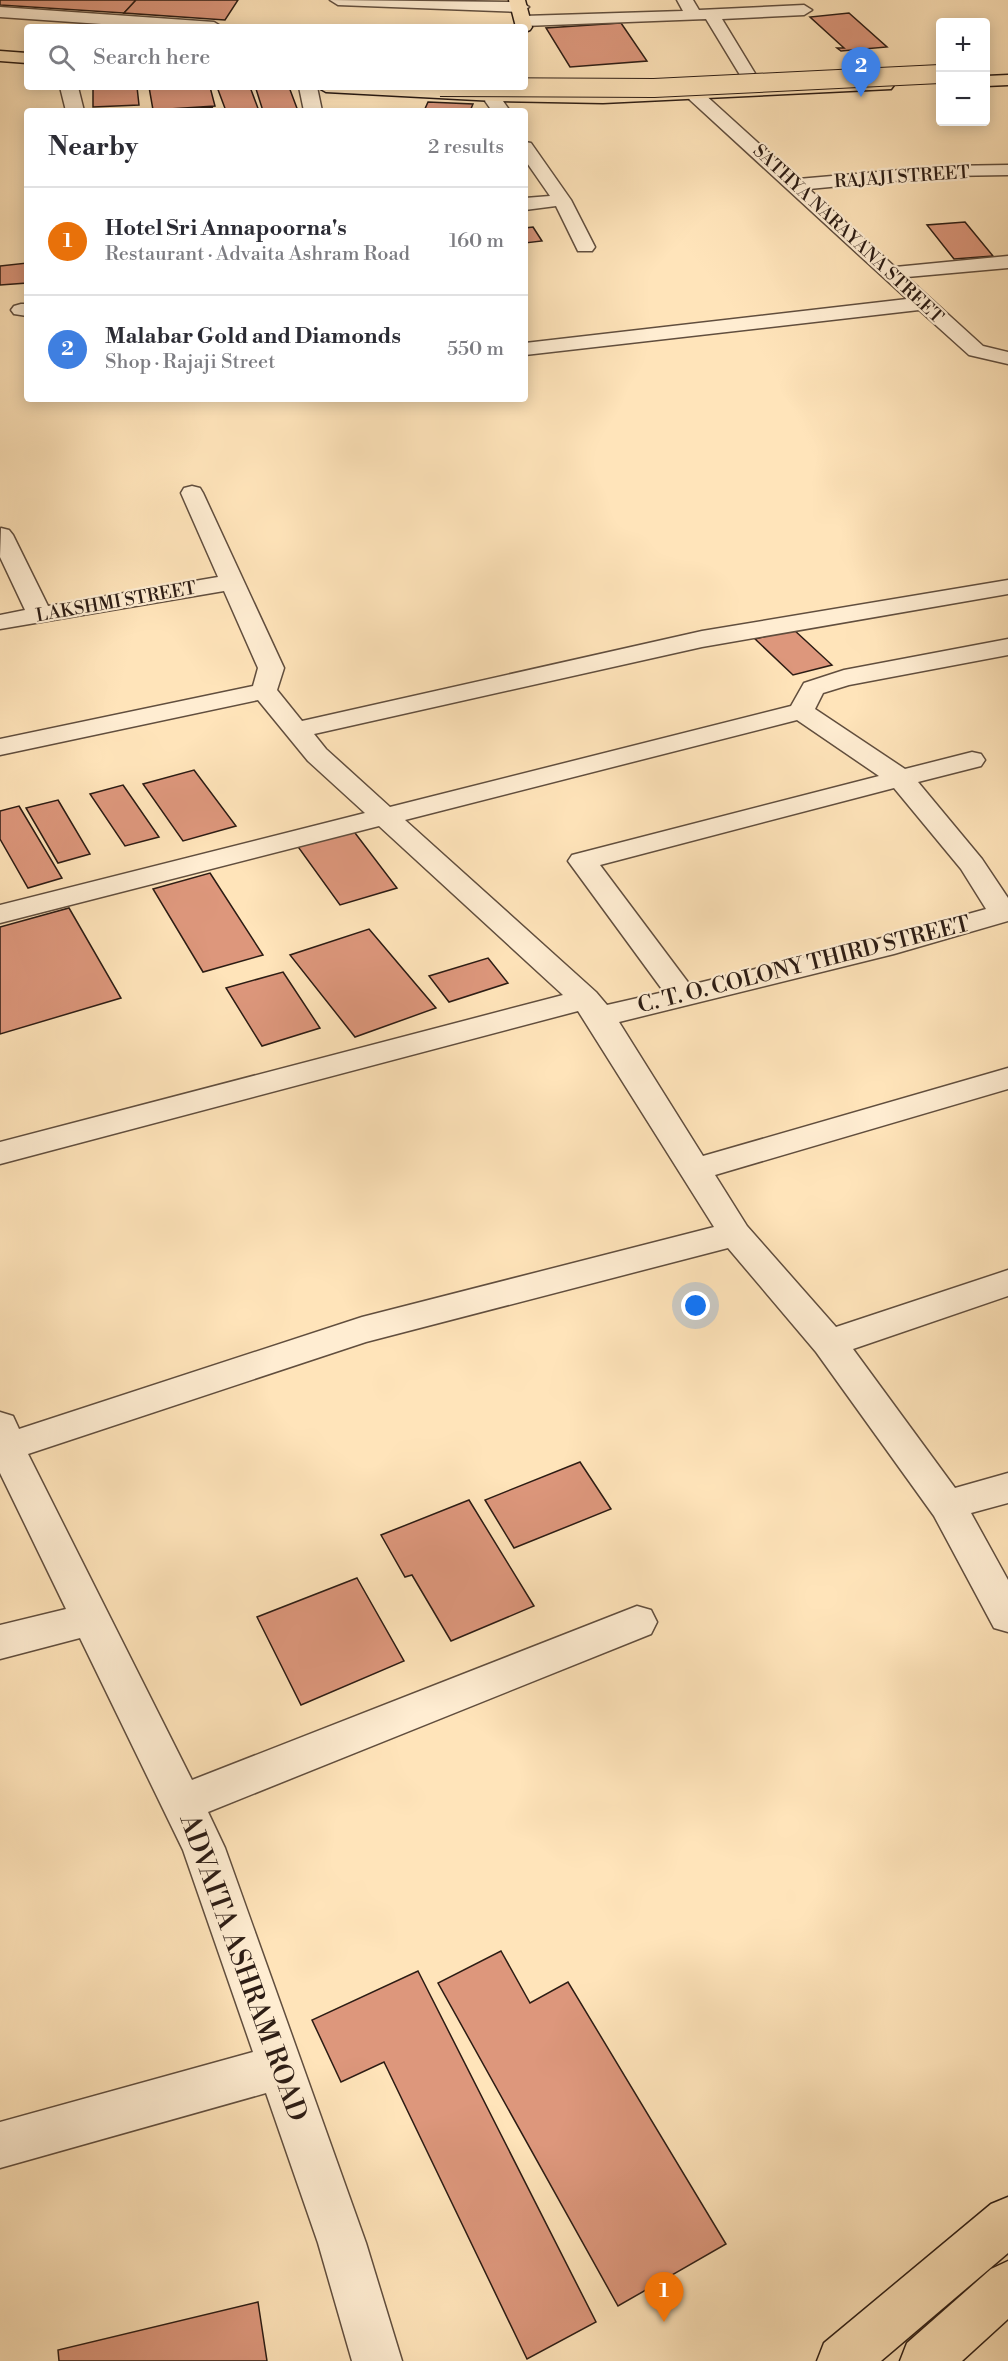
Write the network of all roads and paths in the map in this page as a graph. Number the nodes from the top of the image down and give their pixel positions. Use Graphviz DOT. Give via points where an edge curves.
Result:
graph roads {
  1 [pos="338,0"];
  2 [pos="685,0"];
  3 [pos="501,9"];
  4 [pos="804,10"];
  5 [pos="0,12"];
  6 [pos="522,14"];
  7 [pos="711,14"];
  8 [pos="693,15"];
  9 [pos="171,24"];
  10 [pos="0,44"];
  11 [pos="24,46"];
  12 [pos="0,49"];
  13 [pos="24,51"];
  14 [pos="0,56"];
  15 [pos="24,58"];
  16 [pos="0,64"];
  17 [pos="24,66"];
  18 [pos="936,67"];
  19 [pos="936,67"];
  20 [pos="528,72"];
  21 [pos="936,74"];
  22 [pos="748,75"];
  23 [pos="528,77"];
  24 [pos="1008,80"];
  25 [pos="990,81"];
  26 [pos="528,82"];
  27 [pos="716,82"];
  28 [pos="936,82"];
  29 [pos="528,87"];
  30 [pos="70,90"];
  31 [pos="309,90"];
  32 [pos="432,90"];
  33 [pos="468,91"];
  34 [pos="696,96"];
  35 [pos="500,98"];
  36 [pos="74,108"];
  37 [pos="312,108"];
  38 [pos="528,151"];
  39 [pos="1008,170"];
  40 [pos="796,185"];
  41 [pos="562,200"];
  42 [pos="528,204"];
  43 [pos="585,247"];
  44 [pos="1008,262"];
  45 [pos="890,273"];
  46 [pos="922,303"];
  47 [pos="528,349"];
  48 [pos="1008,358"];
  49 [pos="192,493"];
  50 [pos="1,535"];
  51 [pos="231,582"];
  52 [pos="1008,586"];
  53 [pos="40,615"];
  54 [pos="0,622"];
  55 [pos="1008,648"];
  56 [pos="264,691"];
  57 [pos="801,711"];
  58 [pos="296,730"];
  59 [pos="0,747"];
  60 [pos="972,760"];
  61 [pos="900,778"];
  62 [pos="385,817"];
  63 [pos="1005,912"];
  64 [pos="0,914"];
  65 [pos="684,998"];
  66 [pos="592,1008"];
  67 [pos="1008,1078"];
  68 [pos="0,1153"];
  69 [pos="693,1170"];
  70 [pos="735,1234"];
  71 [pos="1008,1283"];
  72 [pos="829,1342"];
  73 [pos="3,1436"];
  74 [pos="1008,1488"];
  75 [pos="947,1505"];
  76 [pos="1008,1616"];
  77 [pos="90,1619"];
  78 [pos="637,1622"];
  79 [pos="0,1642"];
  80 [pos="182,1803"];
  81 [pos="280,2067"];
  82 [pos="0,2145"];
  83 [pos="1008,2221"];
  84 [pos="1008,2286"];
  85 [pos="377,2361"];
  86 [pos="842,2361"];
  87 [pos="925,2361"];
  1 -- 3 [label="street"];
  2 -- 8 [label="street"];
  3 -- 6 [label="street"];
  4 -- 7 [label="street"];
  5 -- 9 [label="street"];
  6 -- 8 [label="street"];
  7 -- 8 [label="street"];
  7 -- 22 [label="street"];
  10 -- 11 [label="main road"];
  12 -- 13 [label="main road"];
  14 -- 15 [label="main road"];
  16 -- 17 [label="main road"];
  18 -- 22 [label="main road"];
  19 -- 27 [label="main road, bridge"];
  20 -- 27 [label="main road, bridge"];
  21 -- 29 [label="main road, bridge" via="654,88"];
  22 -- 23 [label="main road" via="681,82"];
  24 -- 25 [label="main road"];
  26 -- 27 [label="main road, bridge"];
  28 -- 34 [label="main road"];
  30 -- 36 [label="street"];
  31 -- 37 [label="street"];
  32 -- 33 [label="main road"];
  33 -- 35 [label="main road"];
  34 -- 35 [label="main road"];
  34 -- 40 [label="street, SATHYA NARAYANA STREET"];
  38 -- 41 [label="street"];
  39 -- 40 [label="street, RAJAJI STREET" via="946,171"];
  40 -- 45 [label="street, SATHYA NARAYANA STREET"];
  41 -- 42 [label="street"];
  41 -- 43 [label="street"];
  44 -- 45 [label="street"];
  45 -- 46 [label="street, SATHYA NARAYANA STREET"];
  46 -- 47 [label="street"];
  46 -- 48 [label="street, SATHYA NARAYANA STREET" via="976,351"];
  49 -- 51 [label="street"];
  50 -- 53 [label="street"];
  51 -- 53 [label="street, LAKSHMI STREET"];
  51 -- 56 [label="street" via="271,668"];
  52 -- 58 [label="street" via="702,639"];
  53 -- 54 [label="street, LAKSHMI STREET"];
  55 -- 57 [label="street" via="813,688"];
  56 -- 58 [label="street"];
  56 -- 59 [label="street"];
  57 -- 61 [label="street"];
  57 -- 62 [label="street"];
  58 -- 62 [label="street" via="317,755"];
  60 -- 61 [label="street"];
  61 -- 63 [label="street" via="972,865"];
  61 -- 65 [label="street" via="582,861"];
  62 -- 64 [label="street"];
  62 -- 66 [label="street"];
  63 -- 65 [label="street, C. T. O. COLONY THIRD STREET"];
  65 -- 66 [label="street, C. T. O. COLONY THIRD STREET"];
  66 -- 68 [label="street, C. T. O. COLONY THIRD STREET"];
  66 -- 69 [label="street"];
  67 -- 69 [label="street"];
  69 -- 70 [label="street"];
  70 -- 72 [label="street"];
  70 -- 73 [label="street" via="362,1330"];
  71 -- 72 [label="street"];
  72 -- 75 [label="street"];
  73 -- 77 [label="street, ADVAITA ASHRAM ROAD"];
  74 -- 75 [label="street"];
  75 -- 76 [label="street"];
  77 -- 79 [label="street"];
  77 -- 80 [label="street, ADVAITA ASHRAM ROAD"];
  78 -- 80 [label="street"];
  80 -- 81 [label="street, ADVAITA ASHRAM ROAD" via="204,1848"];
  81 -- 82 [label="street"];
  81 -- 85 [label="street, ADVAITA ASHRAM ROAD" via="342,2243"];
  83 -- 86 [label="main road"];
  84 -- 87 [label="main road"];
}
